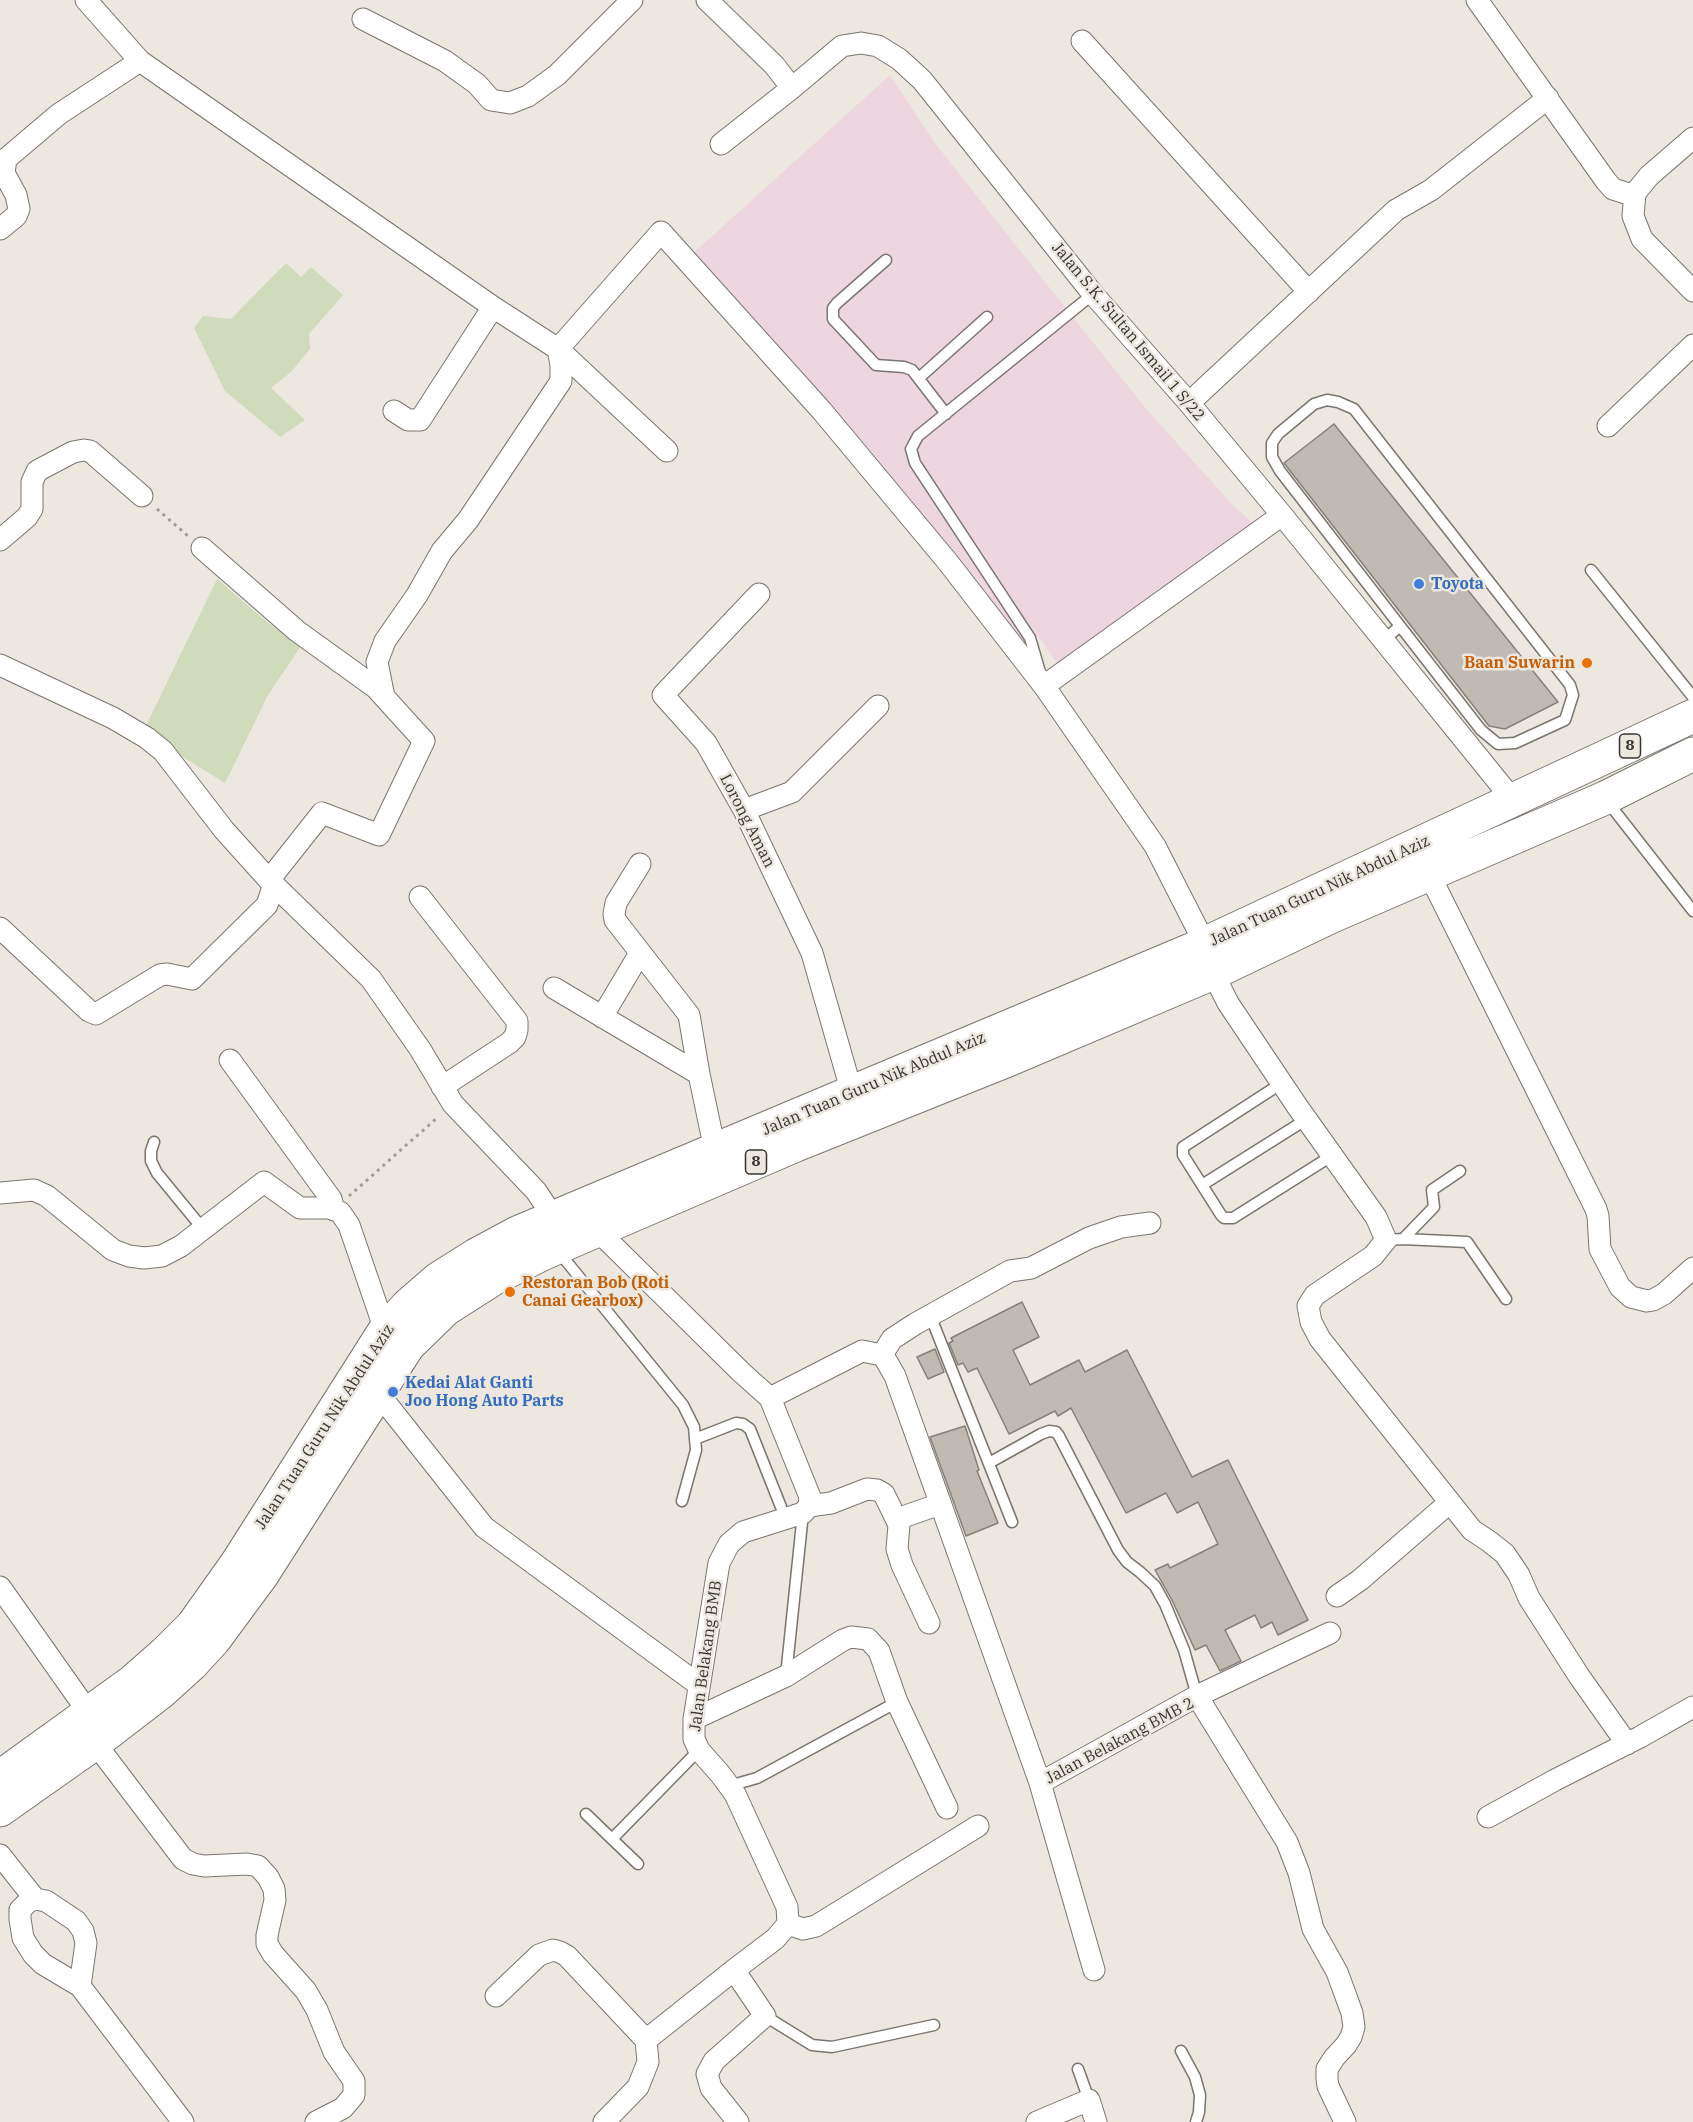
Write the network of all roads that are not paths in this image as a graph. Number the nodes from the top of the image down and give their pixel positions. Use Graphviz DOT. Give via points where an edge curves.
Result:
graph roads {
  1 [pos="86,0"];
  2 [pos="632,0"];
  3 [pos="707,0"];
  4 [pos="1477,0"];
  5 [pos="363,19"];
  6 [pos="1082,41"];
  7 [pos="140,61"];
  8 [pos="792,88"];
  9 [pos="1548,98"];
  10 [pos="1693,138"];
  11 [pos="721,144"];
  12 [pos="1635,196"];
  13 [pos="0,229"];
  14 [pos="886,260"];
  15 [pos="1693,291"];
  16 [pos="1309,292"];
  17 [pos="1093,294"];
  18 [pos="493,306"];
  19 [pos="987,317"];
  20 [pos="1693,345"];
  21 [pos="558,350"];
  22 [pos="919,378"];
  23 [pos="1189,404"];
  24 [pos="394,411"];
  25 [pos="946,414"];
  26 [pos="1608,426"];
  27 [pos="668,451"];
  28 [pos="142,496"];
  29 [pos="1282,515"];
  30 [pos="0,540"];
  31 [pos="202,548"];
  32 [pos="1591,570"];
  33 [pos="759,594"];
  34 [pos="1400,626"];
  35 [pos="1384,640"];
  36 [pos="0,665"];
  37 [pos="1044,686"];
  38 [pos="384,697"];
  39 [pos="1693,697"];
  40 [pos="878,706"];
  41 [pos="1693,716"];
  42 [pos="1693,754"];
  43 [pos="1567,776"];
  44 [pos="1513,800"];
  45 [pos="1597,802"];
  46 [pos="744,810"];
  47 [pos="640,864"];
  48 [pos="1429,874"];
  49 [pos="272,882"];
  50 [pos="420,897"];
  51 [pos="1693,911"];
  52 [pos="0,928"];
  53 [pos="640,953"];
  54 [pos="1209,958"];
  55 [pos="554,988"];
  56 [pos="602,1017"];
  57 [pos="1001,1047"];
  58 [pos="230,1060"];
  59 [pos="699,1074"];
  60 [pos="1282,1083"];
  61 [pos="852,1093"];
  62 [pos="448,1095"];
  63 [pos="1307,1119"];
  64 [pos="154,1142"];
  65 [pos="715,1150"];
  66 [pos="1333,1155"];
  67 [pos="1460,1171"];
  68 [pos="1202,1185"];
  69 [pos="0,1193"];
  70 [pos="333,1210"];
  71 [pos="1150,1223"];
  72 [pos="203,1229"];
  73 [pos="597,1230"];
  74 [pos="555,1233"];
  75 [pos="1395,1239"];
  76 [pos="1693,1268"];
  77 [pos="1506,1299"];
  78 [pos="930,1315"];
  79 [pos="385,1330"];
  80 [pos="882,1355"];
  81 [pos="378,1393"];
  82 [pos="770,1398"];
  83 [pos="695,1439"];
  84 [pos="988,1463"];
  85 [pos="682,1500"];
  86 [pos="1449,1503"];
  87 [pos="940,1504"];
  88 [pos="781,1507"];
  89 [pos="806,1510"];
  90 [pos="897,1519"];
  91 [pos="1012,1522"];
  92 [pos="0,1587"];
  93 [pos="1337,1596"];
  94 [pos="929,1623"];
  95 [pos="1330,1633"];
  96 [pos="786,1676"];
  97 [pos="699,1685"];
  98 [pos="1197,1696"];
  99 [pos="897,1701"];
  100 [pos="1693,1707"];
  101 [pos="694,1719"];
  102 [pos="92,1728"];
  103 [pos="1627,1744"];
  104 [pos="699,1750"];
  105 [pos="0,1777"];
  106 [pos="1040,1784"];
  107 [pos="729,1786"];
  108 [pos="947,1808"];
  109 [pos="0,1810"];
  110 [pos="586,1814"];
  111 [pos="1488,1817"];
  112 [pos="978,1826"];
  113 [pos="612,1839"];
  114 [pos="0,1855"];
  115 [pos="638,1864"];
  116 [pos="35,1899"];
  117 [pos="788,1924"];
  118 [pos="734,1970"];
  119 [pos="1094,1970"];
  120 [pos="80,1986"];
  121 [pos="496,1996"];
  122 [pos="765,2016"];
  123 [pos="934,2025"];
  124 [pos="646,2040"];
  125 [pos="1181,2051"];
  126 [pos="1077,2069"];
  127 [pos="1089,2100"];
  128 [pos="183,2122"];
  129 [pos="316,2122"];
  130 [pos="604,2122"];
  131 [pos="738,2122"];
  132 [pos="1037,2122"];
  133 [pos="1096,2122"];
  134 [pos="1196,2122"];
  135 [pos="1345,2122"];
  1 -- 7 [label="street"];
  2 -- 5 [label="street" via="557,75 528,96 510,103 487,98 477,84 445,60"];
  3 -- 8 [label="street" via="774,65"];
  4 -- 9 [label="street"];
  6 -- 16 [label="street"];
  7 -- 13 [label="street" via="59,114 6,159 4,173 19,209"];
  7 -- 18 [label="street"];
  8 -- 11 [label="street, Jalan S.K. Sultan Ismail 1 S/22"];
  8 -- 17 [label="street, Jalan S.K. Sultan Ismail 1 S/22" via="842,46 878,46 899,59 922,80"];
  9 -- 12 [label="street" via="1613,189"];
  9 -- 16 [label="street" via="1431,190 1396,210"];
  10 -- 12 [label="street" via="1648,176"];
  12 -- 15 [label="street" via="1632,216 1642,239"];
  14 -- 22 [label="lane" via="837,303 833,319 876,365 908,368"];
  16 -- 23 [label="street"];
  17 -- 23 [label="street, Jalan S.K. Sultan Ismail 1 S/22"];
  17 -- 25 [label="lane"];
  18 -- 21 [label="street"];
  18 -- 24 [label="street" via="420,420 408,420"];
  19 -- 22 [label="lane"];
  20 -- 26 [label="street"];
  21 -- 27 [label="street"];
  21 -- 37 [label="street" via="661,232 822,411 947,561"];
  21 -- 38 [label="street" via="561,381 468,520 442,551 385,641 377,662"];
  22 -- 25 [label="lane"];
  23 -- 29 [label="street, Jalan S.K. Sultan Ismail 1 S/22"];
  25 -- 37 [label="lane" via="913,442 912,457 1030,638"];
  28 -- 30 [label="street" via="95,454 73,452 37,471 32,482 32,509"];
  29 -- 35 [label="street, Jalan S.K. Sultan Ismail 1 S/22"];
  29 -- 37 [label="street"];
  31 -- 38 [label="street" via="297,631"];
  32 -- 39 [label="lane"];
  33 -- 46 [label="street, Lorong Aman" via="663,696 706,743"];
  34 -- 34 [label="lane" via="1480,730 1498,744 1515,743 1565,720 1573,695 1570,685 1354,409 1327,400 1314,404 1278,434 1272,443 1272,457"];
  34 -- 35 [label="lane"];
  35 -- 44 [label="street, Jalan S.K. Sultan Ismail 1 S/22"];
  36 -- 49 [label="street" via="147,738 163,751 224,830"];
  37 -- 54 [label="street" via="1155,846"];
  38 -- 49 [label="street" via="424,741 379,835 322,813"];
  40 -- 46 [label="street" via="792,792"];
  41 -- 43 [label="main road, Jalan Tuan Guru Nik Abdul Aziz / 8"];
  42 -- 45 [label="main road, Jalan Tuan Guru Nik Abdul Aziz / 8"];
  43 -- 44 [label="main road, Jalan Tuan Guru Nik Abdul Aziz / 8"];
  43 -- 45 [label="main road"];
  44 -- 54 [label="main road, Jalan Tuan Guru Nik Abdul Aziz / 8"];
  45 -- 48 [label="main road, Jalan Tuan Guru Nik Abdul Aziz / 8"];
  45 -- 51 [label="lane"];
  46 -- 61 [label="street, Lorong Aman" via="812,953"];
  47 -- 53 [label="street" via="616,903 614,914"];
  48 -- 54 [label="main road, Jalan Tuan Guru Nik Abdul Aziz / 8"];
  48 -- 76 [label="street" via="1596,1209 1600,1249 1620,1287 1631,1297 1653,1300"];
  49 -- 52 [label="street" via="267,905 192,979 160,975 96,1014"];
  49 -- 62 [label="street" via="371,979"];
  50 -- 62 [label="street" via="517,1021 517,1030 509,1043"];
  53 -- 56 [label="street"];
  53 -- 59 [label="street" via="689,1015"];
  54 -- 57 [label="main road, Jalan Tuan Guru Nik Abdul Aziz / 8"];
  54 -- 60 [label="street" via="1228,1003"];
  55 -- 56 [label="street"];
  56 -- 59 [label="street"];
  57 -- 61 [label="main road, Jalan Tuan Guru Nik Abdul Aziz / 8"];
  57 -- 73 [label="main road, Jalan Tuan Guru Nik Abdul Aziz / 8" via="796,1145"];
  58 -- 70 [label="street" via="331,1198"];
  59 -- 65 [label="street"];
  60 -- 63 [label="street"];
  60 -- 68 [label="lane" via="1183,1147 1183,1155"];
  61 -- 65 [label="main road, Jalan Tuan Guru Nik Abdul Aziz / 8"];
  62 -- 74 [label="street" via="536,1191"];
  63 -- 66 [label="street"];
  63 -- 68 [label="lane"];
  64 -- 72 [label="lane" via="151,1161 157,1173"];
  65 -- 74 [label="main road, Jalan Tuan Guru Nik Abdul Aziz / 8"];
  66 -- 68 [label="lane" via="1229,1219 1221,1215"];
  66 -- 75 [label="street"];
  67 -- 75 [label="lane" via="1432,1190 1434,1207"];
  69 -- 72 [label="street" via="34,1190 47,1196 112,1250 129,1256 162,1256"];
  70 -- 72 [label="street" via="300,1208 264,1182"];
  70 -- 79 [label="street" via="340,1212 349,1225"];
  71 -- 78 [label="street" via="1121,1227 1089,1238 1031,1268 1010,1271"];
  73 -- 74 [label="main road, Jalan Tuan Guru Nik Abdul Aziz / 8"];
  73 -- 82 [label="street"];
  74 -- 79 [label="main road, Jalan Tuan Guru Nik Abdul Aziz / 8" via="517,1233 476,1255 438,1279"];
  74 -- 81 [label="main road, Jalan Tuan Guru Nik Abdul Aziz / 8" via="446,1310 408,1346"];
  74 -- 83 [label="lane" via="683,1405 694,1427"];
  75 -- 77 [label="lane" via="1467,1242"];
  75 -- 86 [label="street" via="1315,1295 1308,1306 1311,1322"];
  78 -- 80 [label="street" via="892,1339"];
  78 -- 84 [label="lane"];
  79 -- 102 [label="main road, Jalan Tuan Guru Nik Abdul Aziz / 8" via="237,1563 193,1624 132,1682"];
  80 -- 82 [label="street" via="862,1351"];
  80 -- 87 [label="street, Jalan Belakang BMB 2" via="895,1376"];
  81 -- 97 [label="street" via="484,1527"];
  81 -- 102 [label="main road, Jalan Tuan Guru Nik Abdul Aziz / 8" via="262,1575 214,1640 160,1692"];
  82 -- 89 [label="street" via="810,1497"];
  83 -- 85 [label="lane" via="696,1450"];
  83 -- 88 [label="lane" via="736,1423 750,1429"];
  84 -- 91 [label="lane"];
  84 -- 98 [label="lane" via="1041,1434 1056,1432 1118,1550 1155,1586 1165,1604"];
  86 -- 93 [label="street"];
  86 -- 103 [label="street" via="1472,1530 1505,1554 1572,1666"];
  87 -- 90 [label="street"];
  87 -- 106 [label="street, Jalan Belakang BMB 2"];
  89 -- 90 [label="street, Jalan Belakang BMB" via="872,1489 884,1494"];
  89 -- 96 [label="lane"];
  89 -- 97 [label="street, Jalan Belakang BMB" via="743,1532 729,1544 719,1563"];
  90 -- 94 [label="street" via="898,1555"];
  92 -- 102 [label="street"];
  95 -- 98 [label="street"];
  96 -- 99 [label="street" via="843,1640 860,1636 879,1651"];
  96 -- 101 [label="street"];
  97 -- 101 [label="street, Jalan Belakang BMB"];
  98 -- 106 [label="street, Jalan Belakang BMB 2"];
  98 -- 135 [label="street, Jalan Belakang BMB 2" via="1287,1842 1313,1929 1337,1972 1352,2013 1352,2037 1334,2058 1327,2079"];
  99 -- 107 [label="lane" via="757,1778"];
  99 -- 108 [label="street"];
  100 -- 103 [label="street"];
  101 -- 104 [label="street, Jalan Belakang BMB" via="694,1739"];
  102 -- 105 [label="main road, Jalan Tuan Guru Nik Abdul Aziz / 8"];
  102 -- 109 [label="main road, Jalan Tuan Guru Nik Abdul Aziz / 8"];
  102 -- 129 [label="street" via="183,1859 204,1866 258,1866 268,1876 275,1900 267,1944 306,1992 334,2052 354,2081 354,2095 343,2108"];
  103 -- 111 [label="street"];
  104 -- 107 [label="street, Jalan Belakang BMB"];
  104 -- 113 [label="lane"];
  106 -- 119 [label="street"];
  107 -- 117 [label="street, Jalan Belakang BMB" via="787,1907"];
  110 -- 113 [label="lane"];
  112 -- 117 [label="street" via="816,1926 803,1929"];
  113 -- 115 [label="lane"];
  114 -- 116 [label="street"];
  116 -- 120 [label="street" via="66,1913 83,1931 86,1942"];
  116 -- 120 [label="street" via="20,1910 23,1938 43,1964"];
  117 -- 118 [label="street"];
  118 -- 122 [label="street"];
  118 -- 124 [label="street"];
  120 -- 128 [label="street"];
  121 -- 124 [label="street" via="539,1955 560,1952"];
  122 -- 123 [label="lane" via="812,2045 832,2048"];
  122 -- 131 [label="street" via="714,2061 707,2074 711,2088"];
  124 -- 130 [label="street" via="648,2062 638,2087"];
  125 -- 134 [label="lane" via="1200,2095"];
  126 -- 127 [label="lane"];
  127 -- 132 [label="street"];
  127 -- 133 [label="street"];
}
